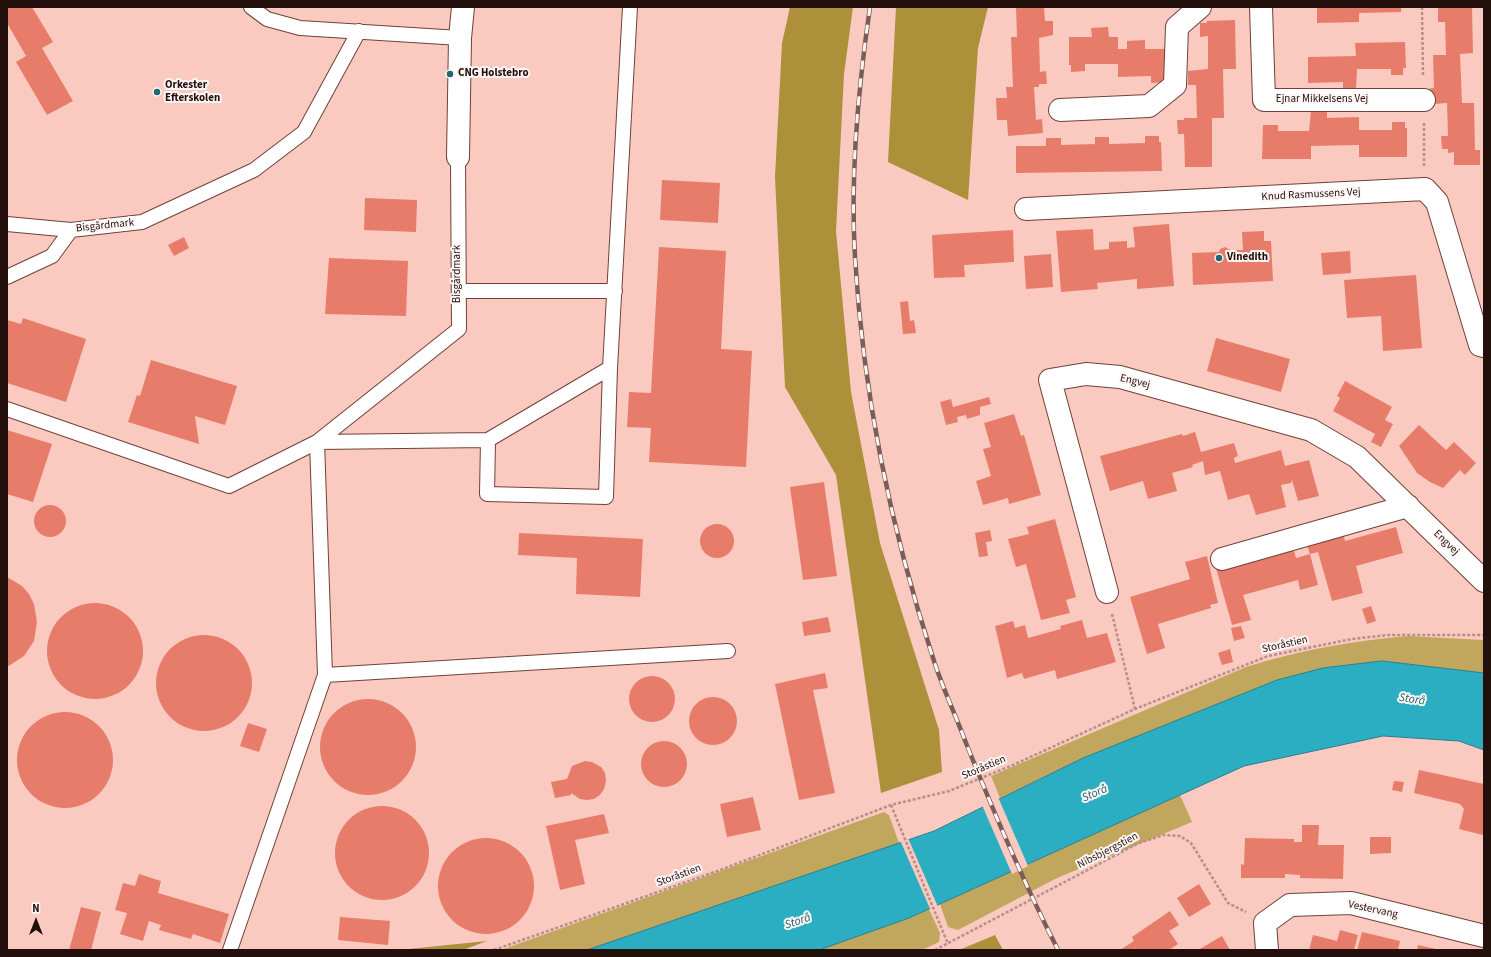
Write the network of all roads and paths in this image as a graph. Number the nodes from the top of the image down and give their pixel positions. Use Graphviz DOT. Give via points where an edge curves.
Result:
graph roads {
  1 [pos="251,7"];
  2 [pos="463,7"];
  3 [pos="630,7"];
  4 [pos="1200,7"];
  5 [pos="1261,7"];
  6 [pos="360,30"];
  7 [pos="460,38"];
  8 [pos="1424,100"];
  9 [pos="1060,110"];
  10 [pos="458,157"];
  11 [pos="1026,209"];
  12 [pos="7,224"];
  13 [pos="71,230"];
  14 [pos="7,277"];
  15 [pos="458,291"];
  16 [pos="615,291"];
  17 [pos="1484,346"];
  18 [pos="610,368"];
  19 [pos="7,409"];
  20 [pos="488,440"];
  21 [pos="317,442"];
  22 [pos="1408,506"];
  23 [pos="1222,559"];
  24 [pos="1484,581"];
  25 [pos="1107,592"];
  26 [pos="1484,635"];
  27 [pos="728,650"];
  28 [pos="325,675"];
  29 [pos="1135,709"];
  30 [pos="890,805"];
  31 [pos="1265,923"];
  32 [pos="1484,936"];
  33 [pos="948,944"];
  34 [pos="230,950"];
  35 [pos="494,950"];
  36 [pos="935,950"];
  37 [pos="1267,950"];
  1 -- 6 [label="lane" via="267,19 300,28"];
  2 -- 7 [label="street, Bisgårdmark"];
  3 -- 16 [label="lane"];
  4 -- 9 [label="street" via="1177,27 1175,85 1149,106"];
  5 -- 8 [label="street, Ejnar Mikkelsens Vej" via="1264,100"];
  6 -- 7 [label="lane"];
  6 -- 13 [label="lane, Bisgårdmark" via="304,132 254,170 142,222"];
  7 -- 10 [label="street, Bisgårdmark"];
  10 -- 15 [label="lane, Bisgårdmark"];
  11 -- 17 [label="street, Knud Rasmussens Vej" via="1425,189 1437,202 1480,345"];
  12 -- 13 [label="lane, Bisgårdmark"];
  13 -- 14 [label="lane" via="52,256"];
  15 -- 16 [label="lane"];
  15 -- 21 [label="lane, Bisgårdmark" via="459,329"];
  16 -- 18 [label="lane"];
  18 -- 20 [label="lane"];
  18 -- 20 [label="lane" via="606,497 487,494"];
  19 -- 21 [label="lane" via="229,486"];
  20 -- 21 [label="lane"];
  21 -- 28 [label="lane"];
  22 -- 23 [label="street"];
  22 -- 24 [label="street, Engvej"];
  22 -- 25 [label="street, Engvej" via="1357,457 1310,430 1120,377 1086,374 1050,380"];
  25 -- 29 [label="path"];
  26 -- 29 [label="path, Storåstien" via="1388,635 1359,638 1268,656"];
  27 -- 28 [label="lane"];
  28 -- 34 [label="lane"];
  29 -- 30 [label="path, Storåstien" via="949,792"];
  30 -- 33 [label="path"];
  30 -- 35 [label="path, Storåstien" via="720,870"];
  31 -- 32 [label="street, Vestervang" via="1290,905 1351,903"];
  31 -- 33 [label="path, Nibsbjergstien" via="1228,903 1191,843 1180,836 1164,835 1139,843"];
  31 -- 37 [label="street"];
  33 -- 36 [label="path, Nibsbjergstien"];
}
